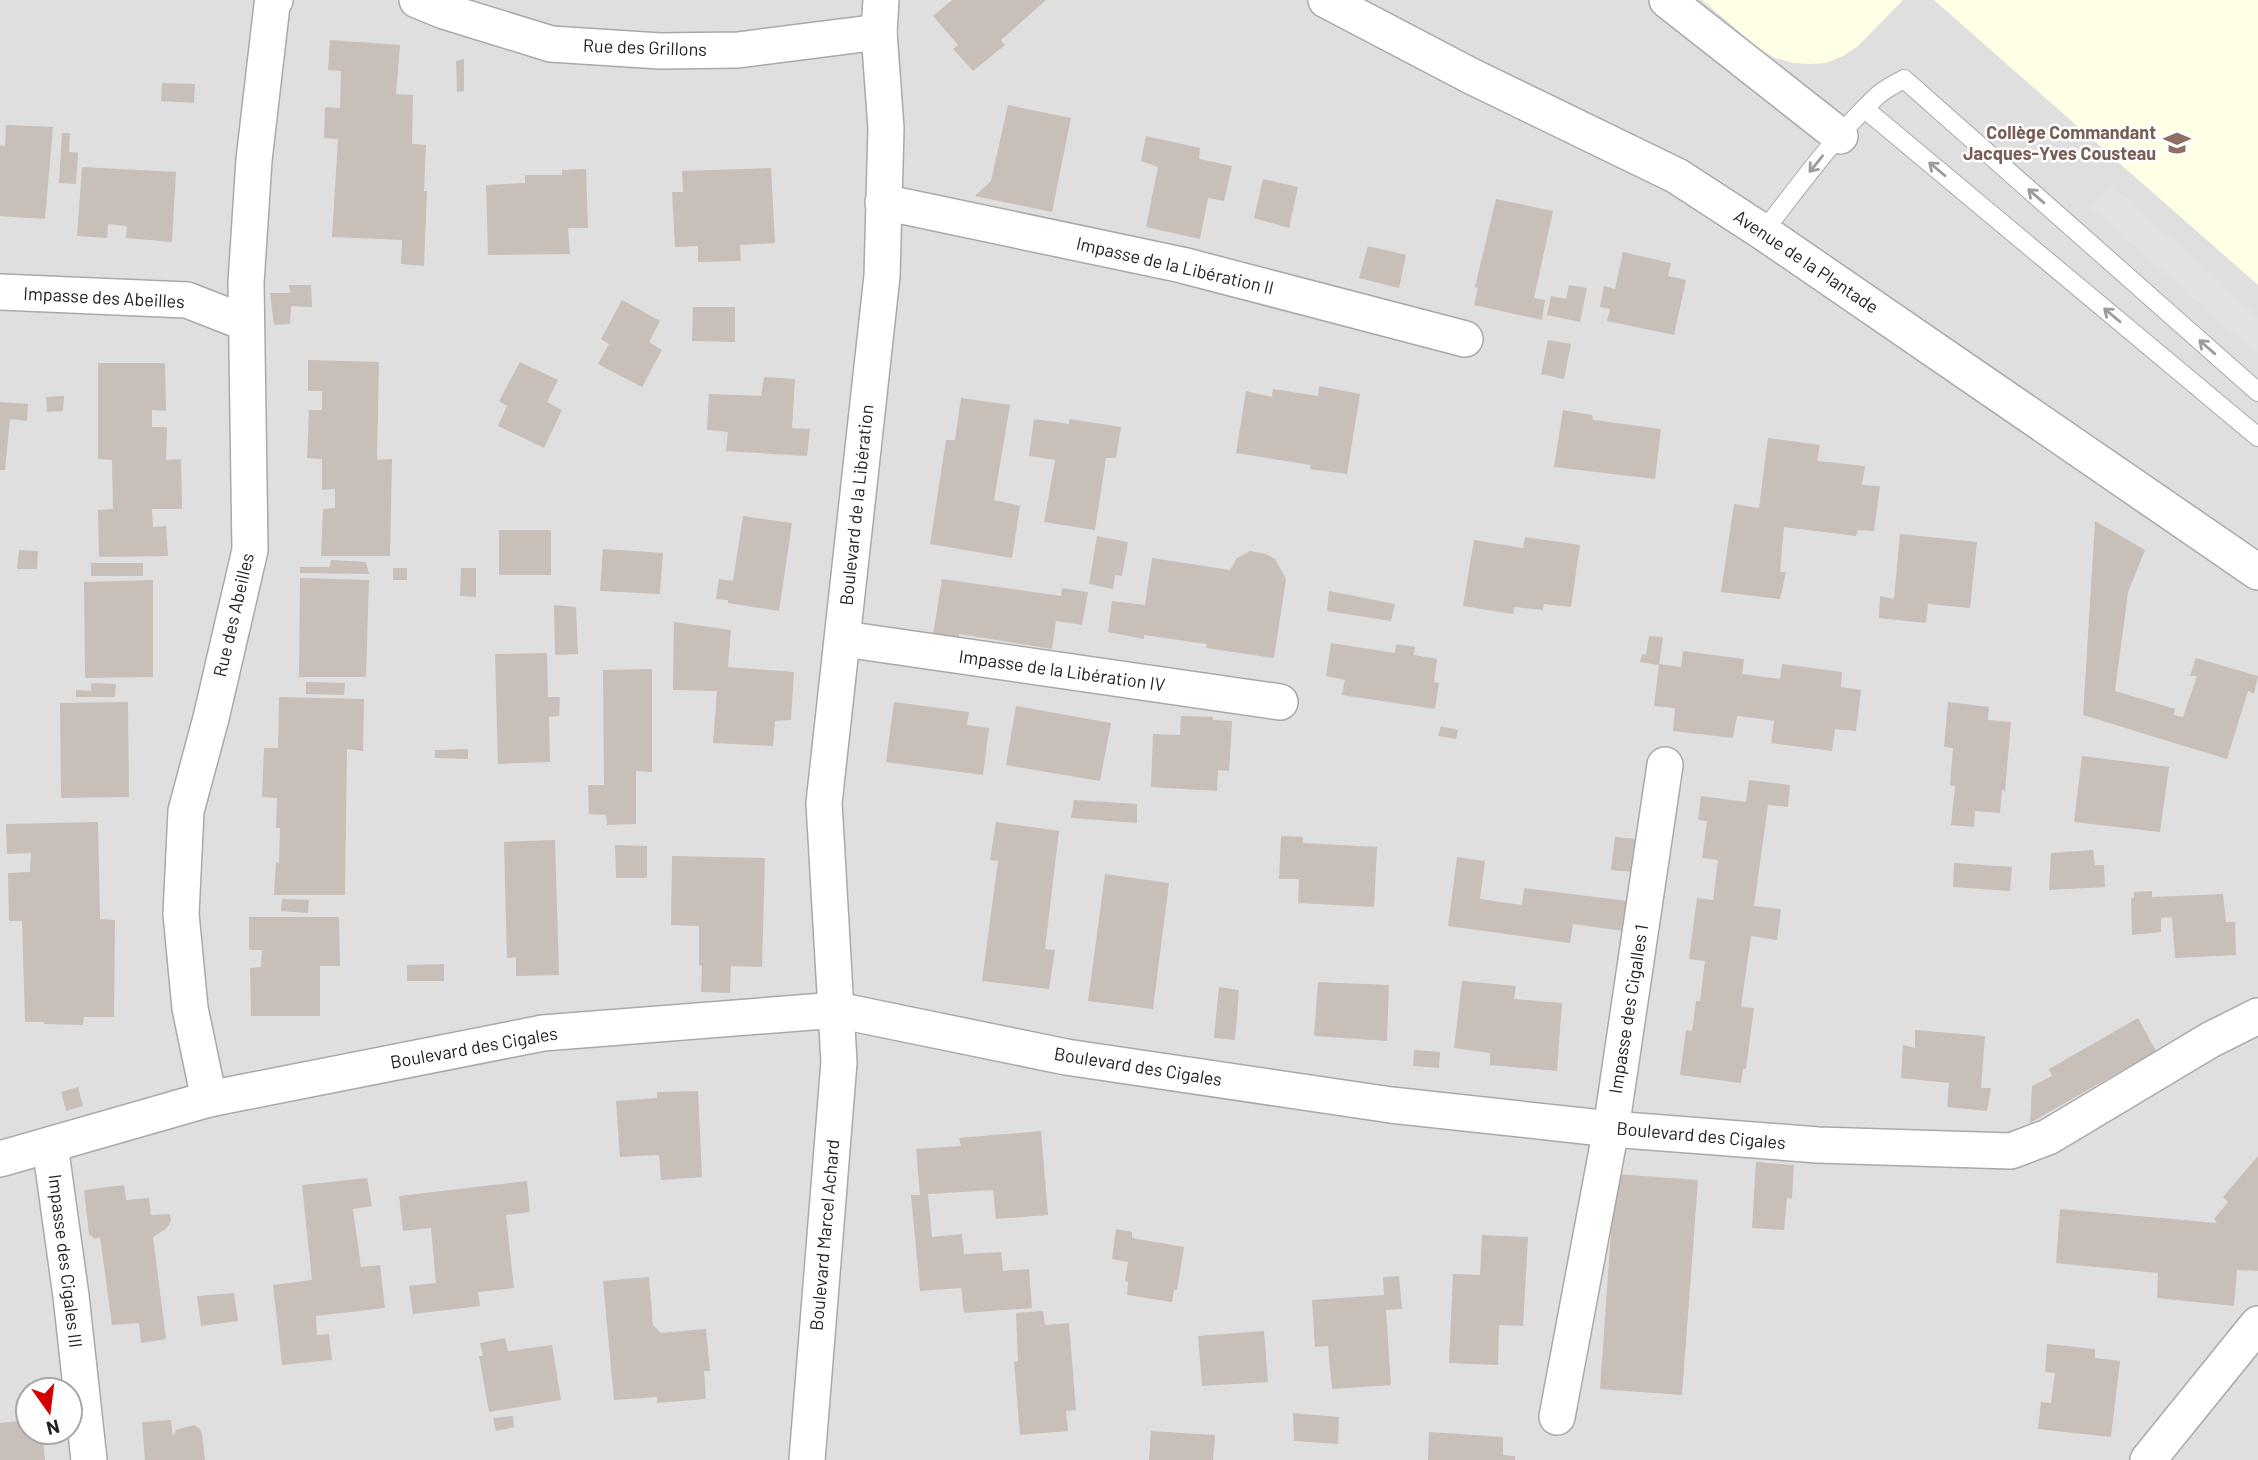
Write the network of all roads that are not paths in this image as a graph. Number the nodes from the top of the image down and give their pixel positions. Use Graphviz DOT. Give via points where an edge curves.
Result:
graph roads {
  1 [pos="275,0"];
  2 [pos="417,0"];
  3 [pos="1326,0"];
  4 [pos="1667,0"];
  5 [pos="880,16"];
  6 [pos="1866,109"];
  7 [pos="1840,136"];
  8 [pos="883,202"];
  9 [pos="1763,232"];
  10 [pos="0,292"];
  11 [pos="247,323"];
  12 [pos="1465,339"];
  13 [pos="2258,392"];
  14 [pos="2258,437"];
  15 [pos="2258,572"];
  16 [pos="844,639"];
  17 [pos="1280,702"];
  18 [pos="1665,765"];
  19 [pos="837,1010"];
  20 [pos="2258,1016"];
  21 [pos="209,1099"];
  22 [pos="1611,1129"];
  23 [pos="50,1145"];
  24 [pos="0,1159"];
  25 [pos="2258,1324"];
  26 [pos="1558,1417"];
  27 [pos="89,1460"];
  28 [pos="807,1460"];
  29 [pos="2148,1460"];
  1 -- 11 [label="street, Rue des Abeilles" via="254,160"];
  2 -- 5 [label="street, Rue des Grillons" via="551,44 660,51 738,50"];
  3 -- 9 [label="street, Avenue de la Plantade" via="1677,176"];
  4 -- 7 [label="street"];
  5 -- 8 [label="street, Boulevard de la Libération" via="886,128"];
  6 -- 7 [label="lane"];
  13 -- 6 [label="lane, one-way" via="1904,79 1878,95"];
  14 -- 6 [label="lane, one-way"];
  7 -- 9 [label="lane, one-way"];
  8 -- 12 [label="street, Impasse de la Libération II" via="1182,265"];
  8 -- 16 [label="street, Boulevard de la Libération" via="882,276"];
  9 -- 15 [label="street, Avenue de la Plantade"];
  10 -- 11 [label="street, Impasse des Abeilles" via="187,300"];
  11 -- 21 [label="street, Rue des Abeilles" via="250,551 186,811 182,901 190,1009"];
  16 -- 17 [label="street, Impasse de la Libération IV"];
  16 -- 19 [label="street, Boulevard de la Libération" via="824,803"];
  18 -- 22 [label="street, Impasse des Cigalles 1"];
  19 -- 21 [label="street, Boulevard des Cigales" via="543,1033"];
  19 -- 22 [label="street, Boulevard des Cigales" via="1066,1057 1391,1105"];
  19 -- 28 [label="street, Boulevard Marcel Achard" via="839,1062"];
  20 -- 22 [label="street, Boulevard des Cigales" via="2048,1138 2011,1151 1818,1145"];
  21 -- 23 [label="street, Boulevard des Cigales"];
  22 -- 26 [label="street, Impasse des Cigalles 1"];
  23 -- 24 [label="street, Boulevard des Cigales"];
  23 -- 27 [label="street, Impasse des Cigales III"];
  25 -- 29 [label="street"];
}
